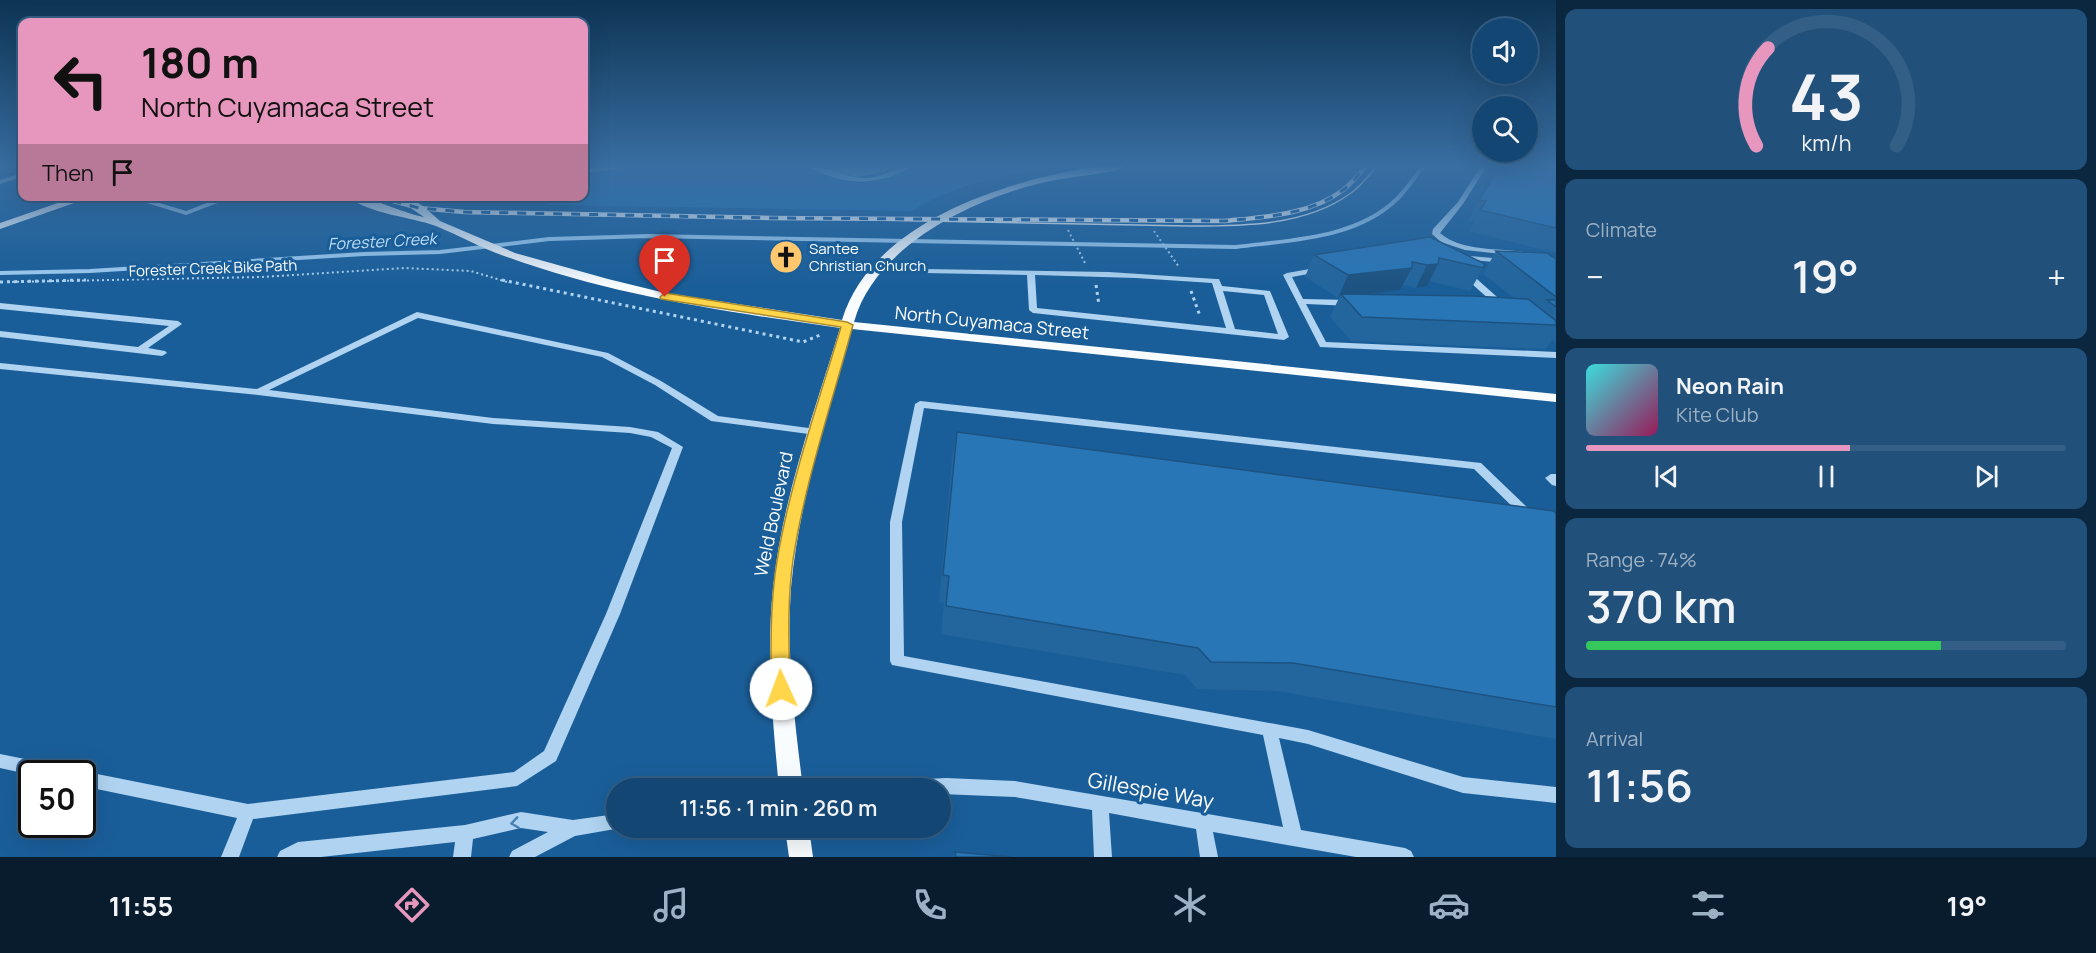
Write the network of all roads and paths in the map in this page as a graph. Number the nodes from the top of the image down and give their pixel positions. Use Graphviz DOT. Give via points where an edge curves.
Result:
graph roads {
  1 [pos="58,206"];
  2 [pos="164,206"];
  3 [pos="205,206"];
  4 [pos="377,206"];
  5 [pos="415,206"];
  6 [pos="966,206"];
  7 [pos="1458,206"];
  8 [pos="437,223"];
  9 [pos="2,224"];
  10 [pos="1068,230"];
  11 [pos="1154,231"];
  12 [pos="1085,263"];
  13 [pos="1177,265"];
  14 [pos="878,267"];
  15 [pos="1332,267"];
  16 [pos="1031,273"];
  17 [pos="0,282"];
  18 [pos="1218,288"];
  19 [pos="1301,301"];
  20 [pos="1361,303"];
  21 [pos="0,306"];
  22 [pos="1492,308"];
  23 [pos="1504,308"];
  24 [pos="1513,315"];
  25 [pos="847,325"];
  26 [pos="1231,331"];
  27 [pos="0,334"];
  28 [pos="1547,344"];
  29 [pos="141,350"];
  30 [pos="162,353"];
  31 [pos="1556,353"];
  32 [pos="0,366"];
  33 [pos="258,392"];
  34 [pos="1556,398"];
  35 [pos="816,432"];
  36 [pos="1535,522"];
  37 [pos="1269,730"];
  38 [pos="0,761"];
  39 [pos="18,765"];
  40 [pos="790,778"];
  41 [pos="96,781"];
  42 [pos="951,786"];
  43 [pos="1556,795"];
  44 [pos="1100,804"];
  45 [pos="248,812"];
  46 [pos="1203,822"];
  47 [pos="606,823"];
  48 [pos="573,828"];
  49 [pos="465,832"];
  50 [pos="798,838"];
  51 [pos="1294,838"];
  52 [pos="230,857"];
  53 [pos="286,857"];
  54 [pos="462,857"];
  55 [pos="518,857"];
  56 [pos="801,857"];
  57 [pos="1103,857"];
  58 [pos="1209,857"];
  59 [pos="1405,857"];
  1 -- 9 [label="main road"];
  2 -- 3 [label="street" via="186,213"];
  4 -- 8 [label="main road, North Cuyamaca Street"];
  5 -- 8 [label="main road, North Cuyamaca Street"];
  6 -- 14 [label="main road, Weld Boulevard" via="929,225"];
  7 -- 23 [label="street" via="1436,231 1440,240 1514,252 1535,260 1454,259"];
  8 -- 25 [label="main road, North Cuyamaca Street" via="511,255 604,282 665,297"];
  10 -- 12 [label="path"];
  11 -- 13 [label="path"];
  14 -- 16 [label="street" via="935,273"];
  14 -- 25 [label="main road, Weld Boulevard" via="853,304"];
  15 -- 19 [label="street" via="1287,275"];
  16 -- 18 [label="street" via="1176,277 1216,281"];
  16 -- 26 [label="street" via="1033,310"];
  17 -- 25 [label="path, Forester Creek Bike Path" via="262,278 429,268 471,272 803,342"];
  18 -- 26 [label="street"];
  18 -- 26 [label="street" via="1267,293 1284,337"];
  19 -- 20 [label="street"];
  19 -- 31 [label="street" via="1323,345"];
  21 -- 29 [label="street" via="178,324"];
  22 -- 23 [label="street"];
  23 -- 24 [label="street"];
  25 -- 34 [label="main road, North Cuyamaca Street"];
  25 -- 35 [label="main road, Weld Boulevard"];
  27 -- 29 [label="street"];
  28 -- 31 [label="street"];
  29 -- 30 [label="street"];
  32 -- 33 [label="street"];
  33 -- 35 [label="street" via="417,315 605,355 715,419"];
  33 -- 45 [label="street" via="493,421 630,430 654,434 678,447 613,614 550,756 518,779"];
  35 -- 40 [label="main road, Weld Boulevard" via="791,527 782,595 781,689"];
  36 -- 37 [label="street" via="1477,466 920,404 896,522 897,661"];
  37 -- 43 [label="street" via="1308,737 1462,785"];
  37 -- 51 [label="street"];
  38 -- 39 [label="street"];
  41 -- 45 [label="street"];
  42 -- 44 [label="street, Gillespie Way" via="999,787"];
  44 -- 46 [label="street, Gillespie Way"];
  44 -- 57 [label="street"];
  45 -- 52 [label="street"];
  46 -- 51 [label="street, Gillespie Way"];
  46 -- 58 [label="street"];
  47 -- 48 [label="street"];
  48 -- 49 [label="street, one-way" via="521,820"];
  48 -- 55 [label="street"];
  49 -- 53 [label="street" via="298,850"];
  49 -- 54 [label="street"];
  50 -- 56 [label="main road"];
  51 -- 59 [label="street, Gillespie Way"];
}
